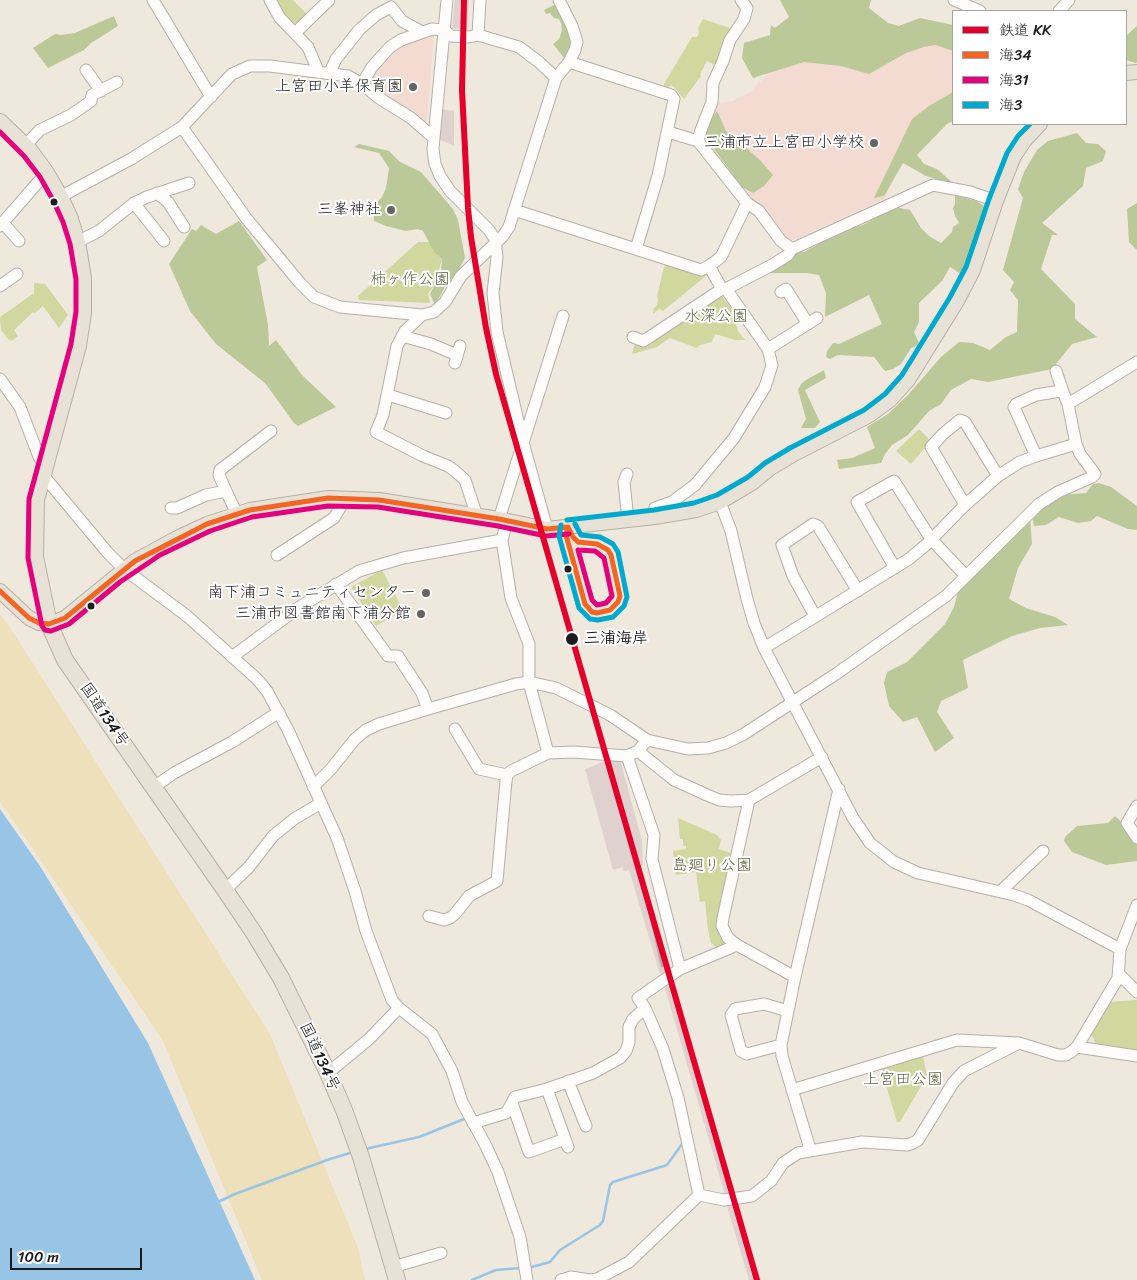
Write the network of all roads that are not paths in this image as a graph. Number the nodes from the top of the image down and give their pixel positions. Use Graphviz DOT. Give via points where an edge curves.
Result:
graph roads {
  1 [pos="153,0"];
  2 [pos="270,0"];
  3 [pos="329,0"];
  4 [pos="447,0"];
  5 [pos="480,0"];
  6 [pos="559,0"];
  7 [pos="741,0"];
  8 [pos="954,0"];
  9 [pos="1069,0"];
  10 [pos="978,10"];
  11 [pos="1059,10"];
  12 [pos="444,30"];
  13 [pos="422,32"];
  14 [pos="294,33"];
  15 [pos="478,35"];
  16 [pos="569,62"];
  17 [pos="86,70"];
  18 [pos="324,72"];
  19 [pos="556,78"];
  20 [pos="117,82"];
  21 [pos="362,84"];
  22 [pos="101,91"];
  23 [pos="210,97"];
  24 [pos="0,122"];
  25 [pos="1039,125"];
  26 [pos="182,127"];
  27 [pos="668,132"];
  28 [pos="434,138"];
  29 [pos="698,141"];
  30 [pos="25,146"];
  31 [pos="46,173"];
  32 [pos="189,182"];
  33 [pos="157,193"];
  34 [pos="60,197"];
  35 [pos="996,201"];
  36 [pos="134,203"];
  37 [pos="747,203"];
  38 [pos="514,210"];
  39 [pos="2,224"];
  40 [pos="184,227"];
  41 [pos="19,241"];
  42 [pos="77,242"];
  43 [pos="164,242"];
  44 [pos="496,243"];
  45 [pos="792,248"];
  46 [pos="636,249"];
  47 [pos="709,266"];
  48 [pos="724,289"];
  49 [pos="789,293"];
  50 [pos="422,315"];
  51 [pos="563,316"];
  52 [pos="402,336"];
  53 [pos="633,337"];
  54 [pos="768,349"];
  55 [pos="457,354"];
  56 [pos="1137,362"];
  57 [pos="1056,370"];
  58 [pos="0,379"];
  59 [pos="1063,392"];
  60 [pos="388,395"];
  61 [pos="1068,404"];
  62 [pos="446,413"];
  63 [pos="271,431"];
  64 [pos="523,439"];
  65 [pos="1076,444"];
  66 [pos="1036,456"];
  67 [pos="44,470"];
  68 [pos="627,474"];
  69 [pos="998,476"];
  70 [pos="226,492"];
  71 [pos="346,498"];
  72 [pos="720,502"];
  73 [pos="965,505"];
  74 [pos="171,508"];
  75 [pos="237,514"];
  76 [pos="477,516"];
  77 [pos="655,517"];
  78 [pos="503,520"];
  79 [pos="628,520"];
  80 [pos="547,529"];
  81 [pos="502,540"];
  82 [pos="931,540"];
  83 [pos="277,555"];
  84 [pos="895,568"];
  85 [pos="124,569"];
  86 [pos="965,575"];
  87 [pos="336,584"];
  88 [pos="0,591"];
  89 [pos="858,591"];
  90 [pos="815,616"];
  91 [pos="49,624"];
  92 [pos="764,648"];
  93 [pos="232,657"];
  94 [pos="529,682"];
  95 [pos="793,701"];
  96 [pos="428,709"];
  97 [pos="279,712"];
  98 [pos="455,729"];
  99 [pos="647,740"];
  100 [pos="548,753"];
  101 [pos="633,753"];
  102 [pos="822,757"];
  103 [pos="507,775"];
  104 [pos="313,786"];
  105 [pos="154,787"];
  106 [pos="839,789"];
  107 [pos="749,800"];
  108 [pos="321,803"];
  109 [pos="1137,806"];
  110 [pos="1137,838"];
  111 [pos="1043,850"];
  112 [pos="225,890"];
  113 [pos="1001,892"];
  114 [pos="1137,905"];
  115 [pos="429,916"];
  116 [pos="737,945"];
  117 [pos="1120,949"];
  118 [pos="680,969"];
  119 [pos="1119,974"];
  120 [pos="795,977"];
  121 [pos="1137,992"];
  122 [pos="399,1008"];
  123 [pos="645,1008"];
  124 [pos="788,1011"];
  125 [pos="1019,1042"];
  126 [pos="782,1045"];
  127 [pos="1077,1047"];
  128 [pos="1137,1057"];
  129 [pos="328,1073"];
  130 [pos="568,1081"];
  131 [pos="546,1090"];
  132 [pos="792,1090"];
  133 [pos="512,1103"];
  134 [pos="473,1123"];
  135 [pos="586,1126"];
  136 [pos="810,1150"];
  137 [pos="699,1195"];
  138 [pos="441,1253"];
  139 [pos="526,1272"];
  140 [pos="395,1274"];
  141 [pos="598,1279"];
  142 [pos="561,1280"];
  1 -- 23 [label="street"];
  2 -- 14 [label="street"];
  3 -- 14 [label="street"];
  4 -- 12 [label="street"];
  5 -- 15 [label="street"];
  6 -- 16 [label="street" via="577,42"];
  7 -- 29 [label="street" via="746,8 744,20 730,40 713,83 712,102"];
  8 -- 10 [label="street"];
  9 -- 11 [label="street"];
  12 -- 13 [label="street"];
  12 -- 15 [label="street" via="451,36"];
  12 -- 28 [label="street"];
  13 -- 18 [label="street" via="402,21 391,7 376,14 359,30"];
  13 -- 21 [label="street" via="390,47"];
  14 -- 18 [label="street" via="308,47"];
  15 -- 19 [label="street" via="518,47"];
  16 -- 19 [label="street"];
  16 -- 27 [label="street" via="671,95 674,100"];
  17 -- 22 [label="street"];
  18 -- 21 [label="street" via="348,76"];
  18 -- 23 [label="street" via="250,66 232,74"];
  19 -- 38 [label="street"];
  20 -- 22 [label="street"];
  21 -- 28 [label="street"];
  22 -- 30 [label="street" via="71,115 40,130"];
  23 -- 26 [label="street"];
  24 -- 30 [label="highway, 国道134号"];
  25 -- 35 [label="main road" via="1014,156"];
  26 -- 34 [label="street"];
  26 -- 50 [label="street" via="246,218 314,297 340,307"];
  27 -- 29 [label="street"];
  27 -- 46 [label="street"];
  28 -- 44 [label="street" via="435,164 444,183 489,230"];
  29 -- 37 [label="street"];
  30 -- 31 [label="highway, 国道134号"];
  31 -- 34 [label="highway, 国道134号"];
  31 -- 39 [label="street"];
  32 -- 33 [label="street"];
  33 -- 36 [label="street"];
  33 -- 40 [label="street" via="168,202"];
  34 -- 42 [label="highway, 国道134号"];
  35 -- 45 [label="street" via="933,185"];
  35 -- 72 [label="main road" via="973,270 957,301 908,380 890,400 868,416 794,454"];
  36 -- 42 [label="street" via="99,231"];
  36 -- 43 [label="street"];
  37 -- 45 [label="street" via="760,211 781,241"];
  37 -- 47 [label="street" via="721,257"];
  38 -- 44 [label="street" via="506,231"];
  38 -- 46 [label="street"];
  39 -- 41 [label="street"];
  42 -- 67 [label="highway, 国道134号" via="83,278 81,330"];
  44 -- 50 [label="street" via="461,276 439,308"];
  44 -- 64 [label="street" via="496,322"];
  45 -- 48 [label="street" via="788,255 772,265"];
  46 -- 47 [label="street" via="701,270"];
  47 -- 48 [label="street"];
  48 -- 53 [label="street" via="643,341"];
  48 -- 54 [label="street"];
  49 -- 54 [label="street" via="813,321"];
  50 -- 52 [label="street"];
  51 -- 64 [label="street"];
  52 -- 55 [label="street" via="433,340"];
  52 -- 60 [label="street" via="397,346"];
  54 -- 77 [label="street" via="772,365 770,374 734,438 695,485 672,502 655,508"];
  56 -- 61 [label="street"];
  57 -- 59 [label="street"];
  58 -- 67 [label="street" via="20,407"];
  59 -- 61 [label="street"];
  59 -- 66 [label="street" via="1036,395 1014,407"];
  60 -- 62 [label="street"];
  60 -- 76 [label="street" via="376,432 455,471 465,480"];
  61 -- 65 [label="street"];
  63 -- 70 [label="street" via="220,470"];
  64 -- 78 [label="street"];
  64 -- 80 [label="street"];
  65 -- 66 [label="street"];
  65 -- 86 [label="street" via="1095,474 1092,478 1047,498"];
  66 -- 69 [label="street"];
  67 -- 85 [label="street"];
  67 -- 91 [label="highway, 国道134号" via="36,500 35,557"];
  68 -- 79 [label="street" via="624,482"];
  69 -- 73 [label="street"];
  69 -- 73 [label="street" via="964,422 960,420 943,434 931,447"];
  70 -- 74 [label="street"];
  70 -- 75 [label="street"];
  71 -- 75 [label="main road" via="328,498"];
  71 -- 76 [label="main road" via="379,500"];
  71 -- 83 [label="street" via="334,518"];
  72 -- 77 [label="main road"];
  72 -- 92 [label="street"];
  73 -- 82 [label="street"];
  75 -- 85 [label="main road" via="179,537"];
  76 -- 78 [label="main road"];
  77 -- 79 [label="main road"];
  78 -- 80 [label="main road"];
  78 -- 81 [label="street"];
  79 -- 80 [label="main road"];
  81 -- 87 [label="street" via="380,563"];
  81 -- 94 [label="street" via="511,598 529,644"];
  82 -- 84 [label="street"];
  82 -- 84 [label="street" via="894,481 859,500 858,505"];
  82 -- 86 [label="street"];
  84 -- 89 [label="street"];
  85 -- 91 [label="main road" via="64,618"];
  85 -- 93 [label="street" via="187,616"];
  86 -- 95 [label="street" via="946,596"];
  87 -- 93 [label="street"];
  87 -- 96 [label="street" via="388,656 398,656 422,693"];
  88 -- 91 [label="main road" via="28,618"];
  89 -- 90 [label="street"];
  89 -- 90 [label="street" via="818,526 813,524 782,545 793,576"];
  90 -- 92 [label="street"];
  91 -- 105 [label="highway, 国道134号" via="65,660"];
  92 -- 95 [label="street"];
  93 -- 97 [label="street" via="257,679"];
  94 -- 96 [label="street"];
  94 -- 99 [label="street" via="556,688 610,715"];
  94 -- 100 [label="street"];
  95 -- 99 [label="street" via="744,734 708,748 688,749"];
  95 -- 102 [label="street"];
  96 -- 104 [label="street" via="366,730"];
  97 -- 104 [label="street"];
  97 -- 105 [label="street"];
  98 -- 103 [label="street" via="479,769"];
  99 -- 101 [label="street"];
  100 -- 101 [label="street"];
  100 -- 103 [label="street"];
  101 -- 107 [label="street" via="674,780 719,800"];
  101 -- 118 [label="street" via="654,835 652,859"];
  102 -- 106 [label="street"];
  102 -- 107 [label="street"];
  103 -- 115 [label="street" via="498,881 469,896 450,918 444,920"];
  104 -- 108 [label="street"];
  105 -- 112 [label="highway, 国道134号"];
  106 -- 113 [label="street" via="864,835 894,862 918,873"];
  106 -- 120 [label="street"];
  107 -- 116 [label="street" via="722,926 728,938"];
  108 -- 112 [label="street" via="273,836 249,867"];
  108 -- 122 [label="street" via="337,838 386,987"];
  109 -- 110 [label="street" via="1127,823"];
  111 -- 113 [label="street"];
  112 -- 129 [label="highway, 国道134号" via="269,957"];
  113 -- 117 [label="street" via="1022,897"];
  114 -- 117 [label="street"];
  116 -- 118 [label="street"];
  116 -- 120 [label="street"];
  117 -- 119 [label="street"];
  118 -- 123 [label="street" via="638,998"];
  119 -- 121 [label="street"];
  119 -- 127 [label="street"];
  120 -- 124 [label="street"];
  122 -- 129 [label="street" via="369,1039"];
  122 -- 134 [label="street" via="432,1034 452,1071"];
  123 -- 130 [label="street" via="633,1019 629,1027 629,1042 620,1058 593,1073"];
  123 -- 137 [label="street" via="663,1049 678,1098"];
  124 -- 126 [label="street"];
  124 -- 126 [label="street" via="764,1004 735,1009 731,1015 741,1051 747,1054"];
  125 -- 127 [label="street" via="1058,1055 1066,1055"];
  125 -- 132 [label="street" via="956,1040"];
  125 -- 136 [label="street" via="964,1070 913,1143 862,1142"];
  126 -- 132 [label="street"];
  127 -- 128 [label="street"];
  129 -- 140 [label="highway, 国道134号" via="356,1142"];
  130 -- 131 [label="street"];
  130 -- 135 [label="street"];
  131 -- 133 [label="street" via="515,1097"];
  131 -- 133 [label="street" via="567,1143 529,1152"];
  132 -- 136 [label="street"];
  133 -- 134 [label="street" via="506,1113"];
  134 -- 139 [label="street" via="498,1172 520,1237"];
  136 -- 137 [label="street" via="791,1156 771,1181 752,1196 724,1200"];
  137 -- 141 [label="street" via="629,1262"];
  138 -- 140 [label="street"];
  141 -- 142 [label="street" via="571,1277"];
}
